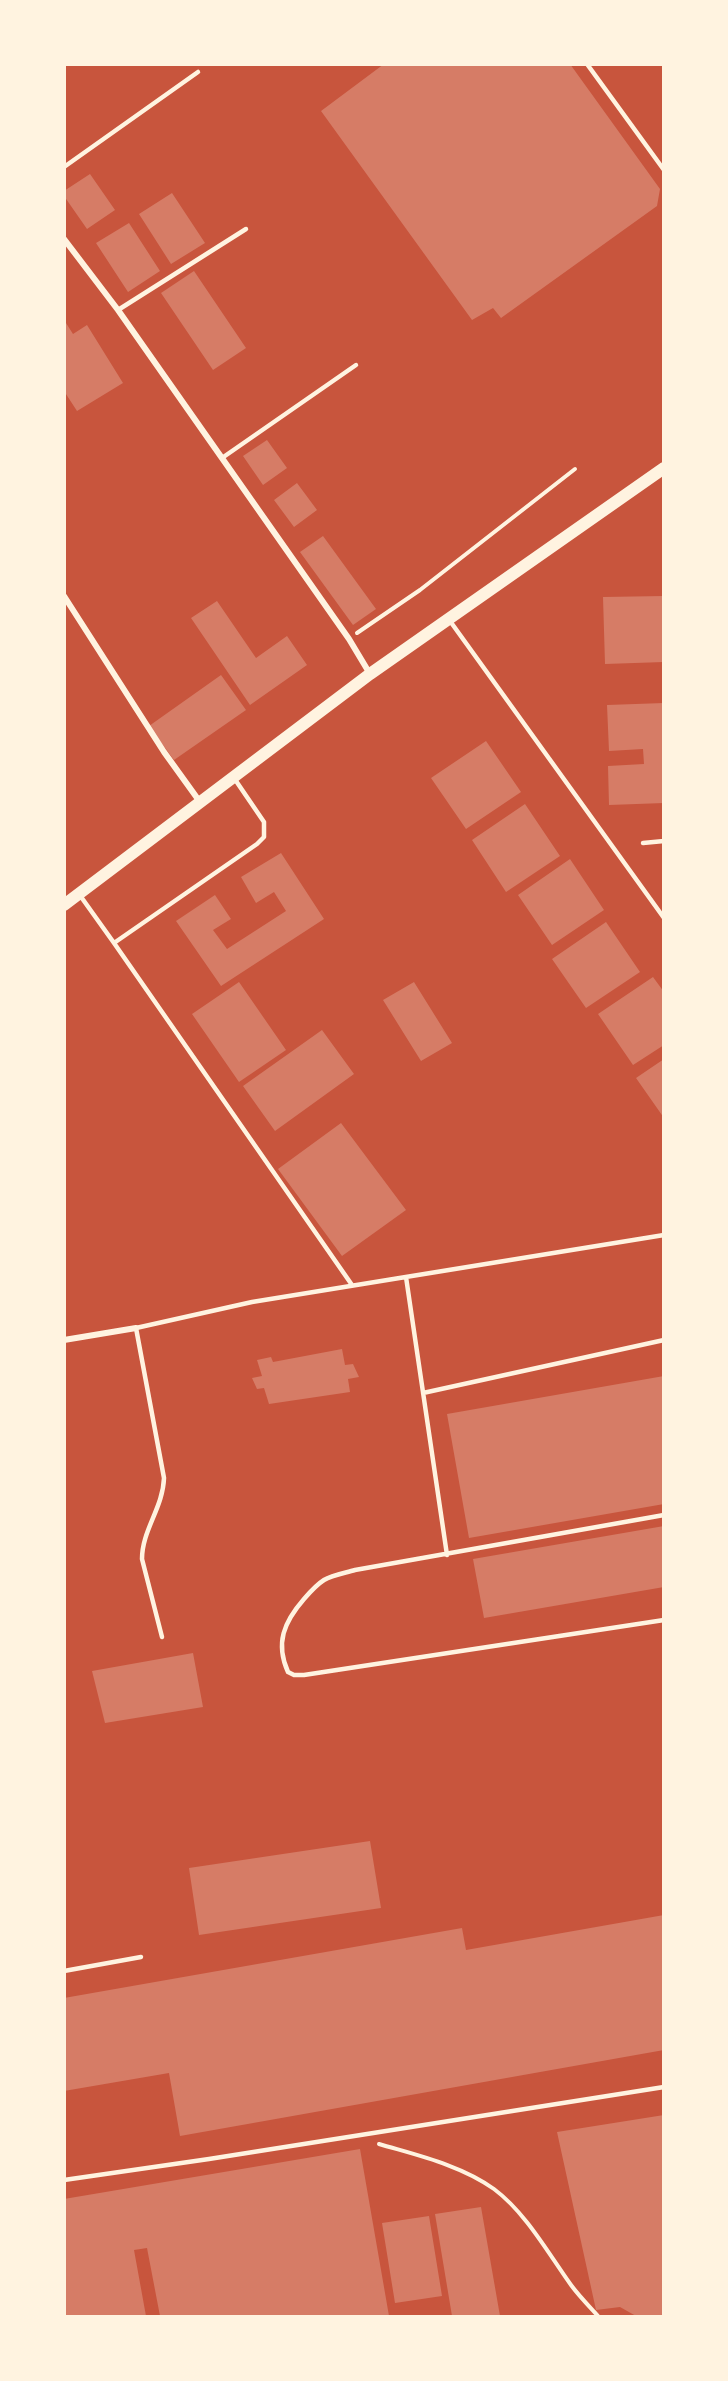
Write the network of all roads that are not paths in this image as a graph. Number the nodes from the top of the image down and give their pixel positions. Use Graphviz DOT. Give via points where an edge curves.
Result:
graph roads {
  1 [pos="587,64"];
  2 [pos="198,72"];
  3 [pos="64,167"];
  4 [pos="663,170"];
  5 [pos="246,229"];
  6 [pos="64,239"];
  7 [pos="118,310"];
  8 [pos="356,365"];
  9 [pos="222,458"];
  10 [pos="663,468"];
  11 [pos="64,596"];
  12 [pos="449,620"];
  13 [pos="370,674"];
  14 [pos="234,777"];
  15 [pos="200,802"];
  16 [pos="663,841"];
  17 [pos="643,843"];
  18 [pos="79,894"];
  19 [pos="64,905"];
  20 [pos="663,918"];
  21 [pos="114,943"];
  22 [pos="663,1235"];
  23 [pos="406,1277"];
  24 [pos="352,1285"];
  25 [pos="136,1328"];
  26 [pos="64,1340"];
  27 [pos="663,1340"];
  28 [pos="423,1393"];
  29 [pos="663,1515"];
  30 [pos="447,1555"];
  31 [pos="663,1620"];
  32 [pos="162,1637"];
  33 [pos="141,1957"];
  34 [pos="64,1971"];
  35 [pos="663,2087"];
  36 [pos="64,2180"];
  1 -- 4 [label="lane"];
  2 -- 3 [label="lane"];
  5 -- 7 [label="lane"];
  6 -- 7 [label="street"];
  7 -- 9 [label="street"];
  8 -- 9 [label="lane"];
  9 -- 13 [label="street"];
  10 -- 12 [label="main road"];
  11 -- 15 [label="street"];
  12 -- 13 [label="main road"];
  12 -- 20 [label="lane"];
  13 -- 14 [label="main road"];
  14 -- 15 [label="main road"];
  14 -- 21 [label="lane" via="264,822 264,837"];
  15 -- 18 [label="main road"];
  16 -- 17 [label="lane"];
  18 -- 19 [label="main road"];
  18 -- 21 [label="lane"];
  21 -- 24 [label="lane"];
  22 -- 23 [label="lane"];
  23 -- 24 [label="lane"];
  23 -- 28 [label="lane"];
  24 -- 25 [label="lane"];
  25 -- 26 [label="street"];
  25 -- 32 [label="lane" via="164,1478 164,1494 145,1535 142,1553"];
  27 -- 28 [label="lane"];
  28 -- 30 [label="lane"];
  29 -- 30 [label="lane"];
  30 -- 31 [label="lane" via="355,1570 326,1578 315,1586 283,1629 281,1648 288,1672 304,1675"];
  33 -- 34 [label="lane"];
  35 -- 36 [label="lane"];
}
